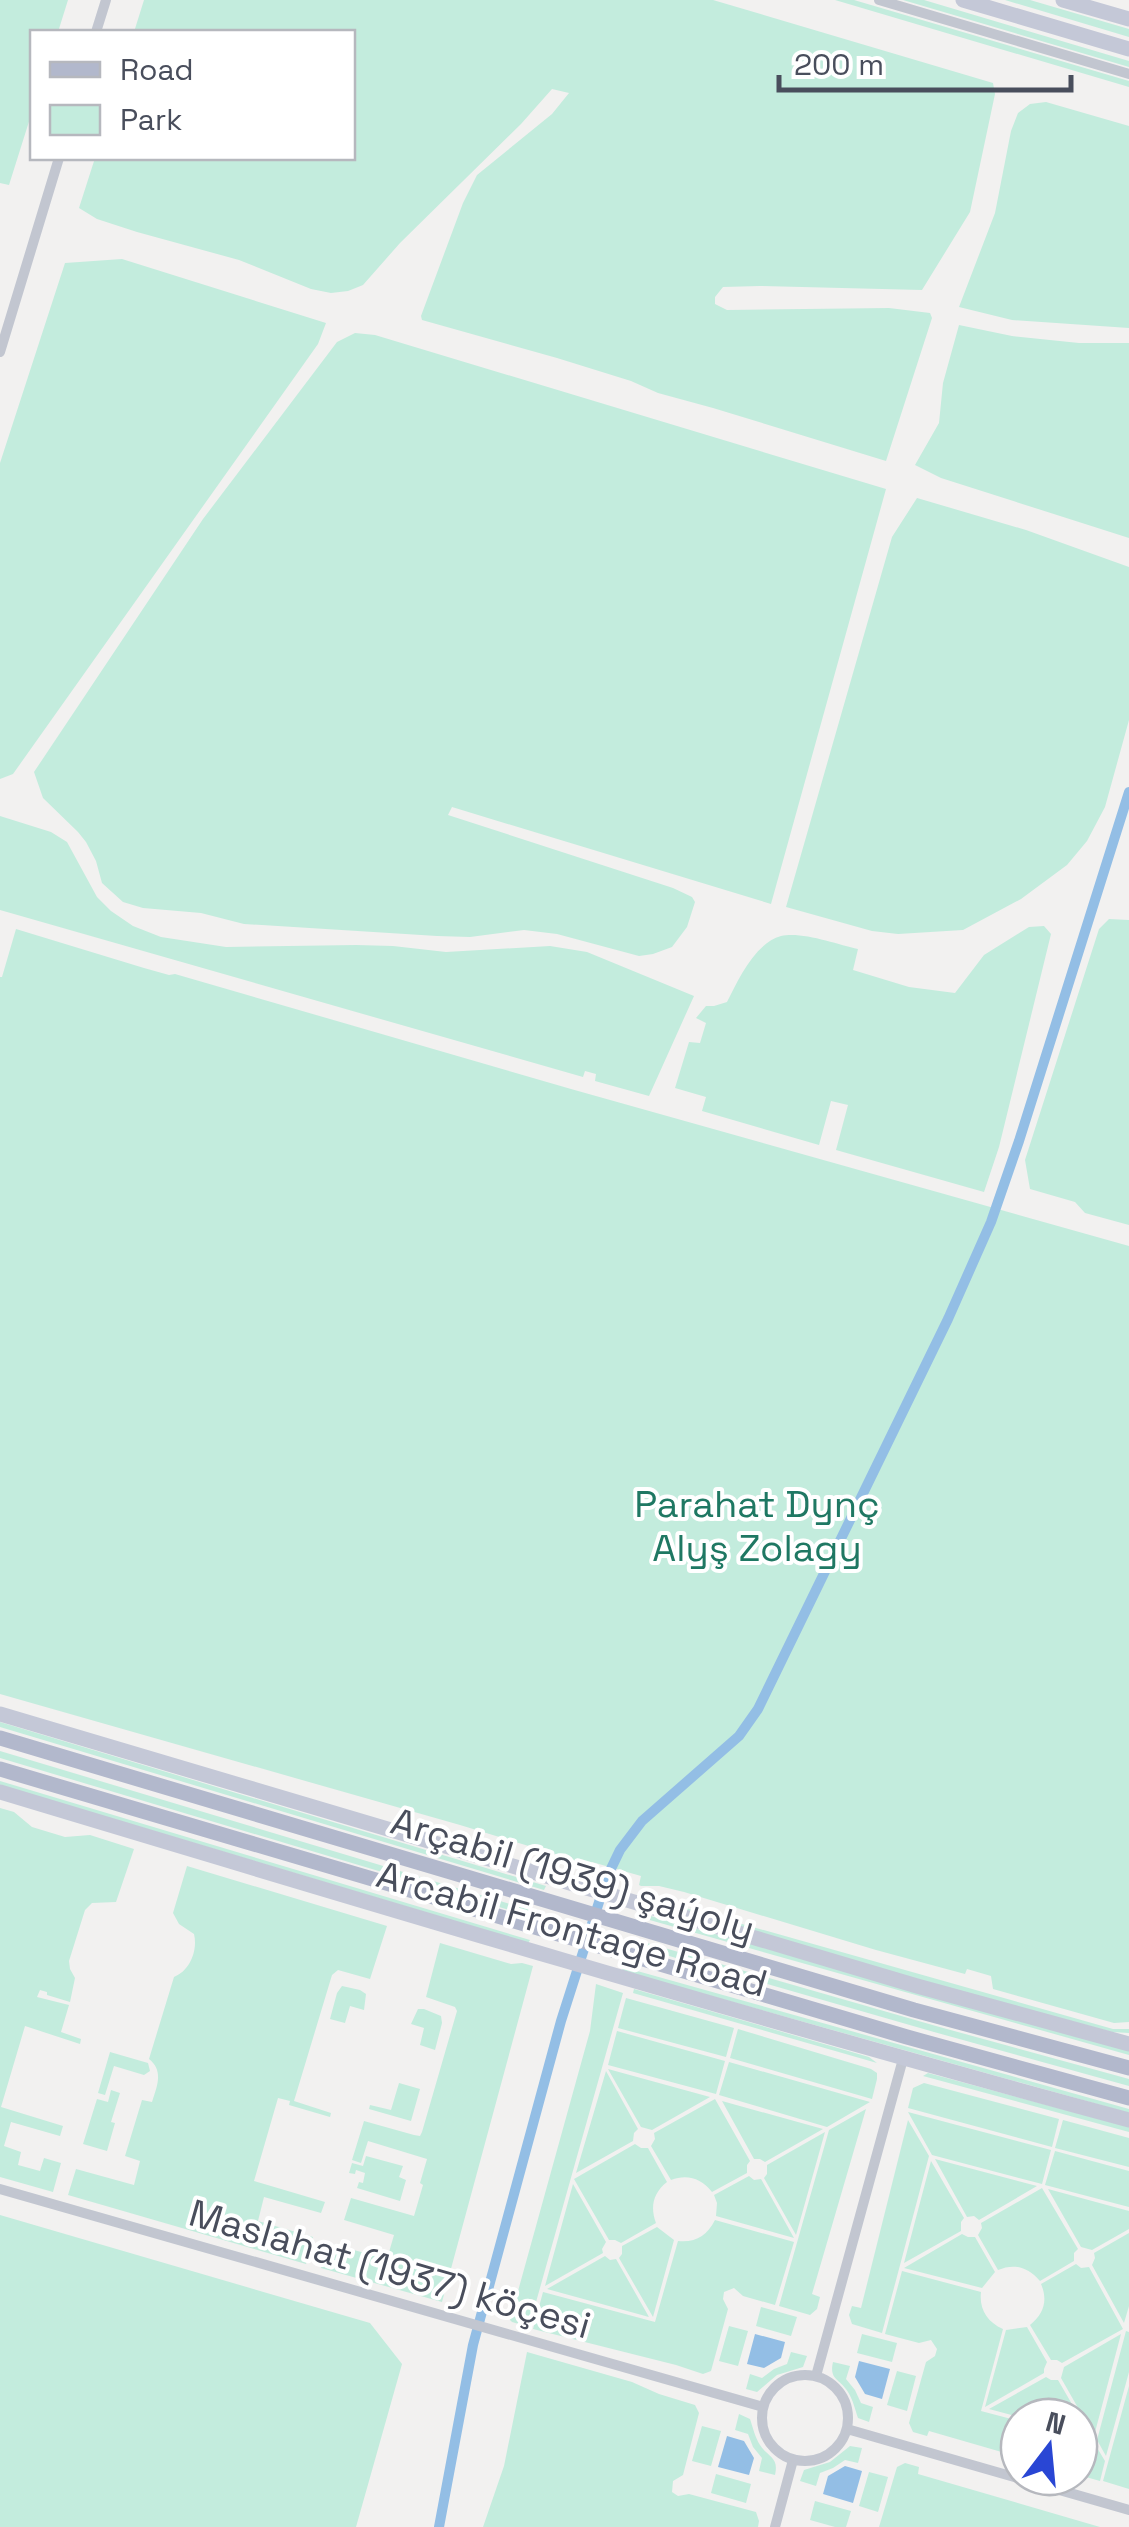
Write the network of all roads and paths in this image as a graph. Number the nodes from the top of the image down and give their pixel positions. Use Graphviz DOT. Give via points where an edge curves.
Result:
graph roads {
  1 [pos="106,0"];
  2 [pos="879,0"];
  3 [pos="963,0"];
  4 [pos="1064,0"];
  5 [pos="1129,20"];
  6 [pos="97,30"];
  7 [pos="1129,49"];
  8 [pos="1129,74"];
  9 [pos="58,160"];
  10 [pos="0,352"];
  11 [pos="0,1714"];
  12 [pos="0,1738"];
  13 [pos="0,1769"];
  14 [pos="0,1792"];
  15 [pos="1129,2044"];
  16 [pos="902,2059"];
  17 [pos="1129,2068"];
  18 [pos="1129,2098"];
  19 [pos="1129,2120"];
  20 [pos="0,2188"];
  21 [pos="816,2376"];
  22 [pos="763,2407"];
  23 [pos="846,2429"];
  24 [pos="794,2460"];
  25 [pos="1129,2510"];
  26 [pos="775,2527"];
  1 -- 6 [label="street"];
  2 -- 8 [label="street"];
  3 -- 7 [label="street"];
  4 -- 5 [label="street"];
  9 -- 10 [label="street"];
  11 -- 15 [label="street, Arcabil Frontage Road"];
  12 -- 17 [label="main road, Arçabil (1939) şaýoly"];
  13 -- 18 [label="main road, Arçabil (1939) şaýoly"];
  14 -- 16 [label="street, Arcabil Frontage Road"];
  16 -- 19 [label="street, Arcabil Frontage Road"];
  16 -- 21 [label="street"];
  20 -- 22 [label="street, Maslahat (1937) köçesi"];
  21 -- 22 [label="street" via="780,2382"];
  21 -- 23 [label="street" via="840,2393"];
  22 -- 24 [label="street" via="769,2443"];
  23 -- 24 [label="street" via="823,2457"];
  23 -- 25 [label="street"];
  24 -- 26 [label="street"];
}
